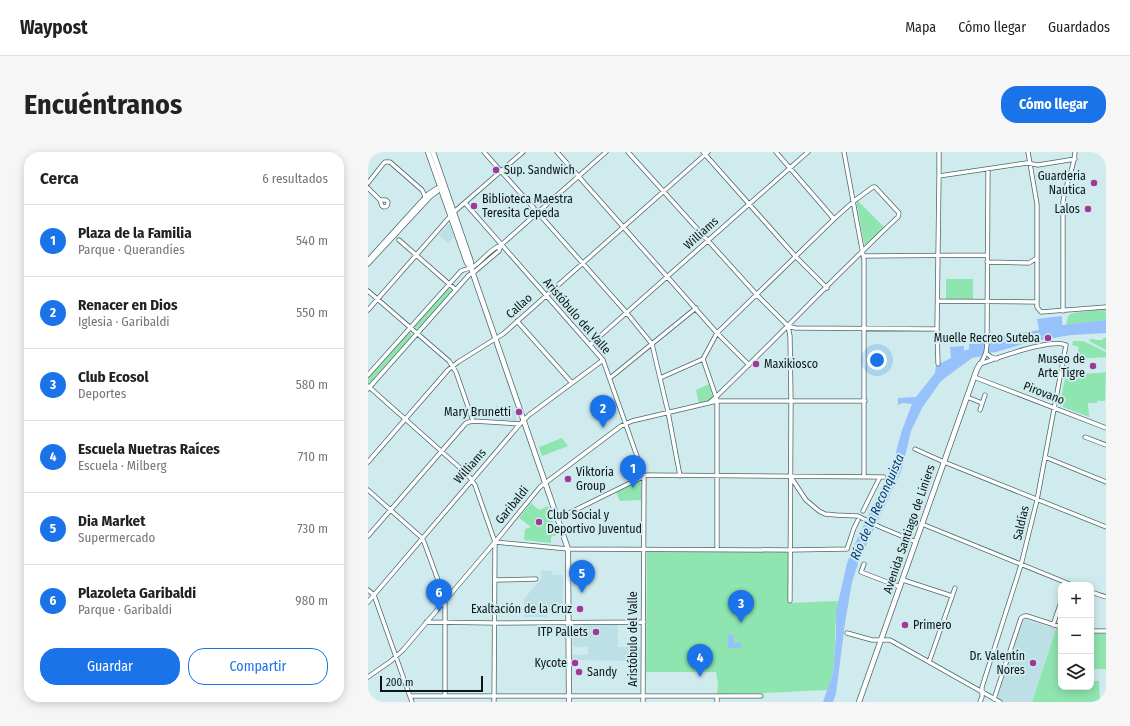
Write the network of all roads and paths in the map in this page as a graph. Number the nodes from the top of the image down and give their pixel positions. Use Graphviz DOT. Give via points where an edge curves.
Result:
graph roads {
  1 [pos="428,152"];
  2 [pos="433,152"];
  3 [pos="484,152"];
  4 [pos="523,152"];
  5 [pos="557,152"];
  6 [pos="606,152"];
  7 [pos="628,152"];
  8 [pos="776,152"];
  9 [pos="808,152"];
  10 [pos="844,152"];
  11 [pos="939,152"];
  12 [pos="1028,152"];
  13 [pos="1075,152"];
  14 [pos="705,153"];
  15 [pos="1075,159"];
  16 [pos="1031,164"];
  17 [pos="790,168"];
  18 [pos="988,169"];
  19 [pos="501,171"];
  20 [pos="939,176"];
  21 [pos="578,177"];
  22 [pos="368,182"];
  23 [pos="368,189"];
  24 [pos="438,190"];
  25 [pos="664,191"];
  26 [pos="380,200"];
  27 [pos="425,200"];
  28 [pos="854,201"];
  29 [pos="464,203"];
  30 [pos="748,204"];
  31 [pos="454,212"];
  32 [pos="538,213"];
  33 [pos="450,217"];
  34 [pos="834,219"];
  35 [pos="622,227"];
  36 [pos="399,240"];
  37 [pos="707,240"];
  38 [pos="501,245"];
  39 [pos="863,251"];
  40 [pos="987,255"];
  41 [pos="417,256"];
  42 [pos="864,256"];
  43 [pos="938,256"];
  44 [pos="796,257"];
  45 [pos="1037,258"];
  46 [pos="368,260"];
  47 [pos="987,262"];
  48 [pos="582,263"];
  49 [pos="368,264"];
  50 [pos="472,270"];
  51 [pos="667,276"];
  52 [pos="449,284"];
  53 [pos="826,288"];
  54 [pos="456,290"];
  55 [pos="368,291"];
  56 [pos="546,295"];
  57 [pos="757,295"];
  58 [pos="377,300"];
  59 [pos="938,301"];
  60 [pos="988,301"];
  61 [pos="1037,302"];
  62 [pos="1106,306"];
  63 [pos="696,308"];
  64 [pos="368,310"];
  65 [pos="1063,310"];
  66 [pos="626,312"];
  67 [pos="517,321"];
  68 [pos="788,326"];
  69 [pos="410,328"];
  70 [pos="864,329"];
  71 [pos="937,329"];
  72 [pos="718,333"];
  73 [pos="417,334"];
  74 [pos="495,339"];
  75 [pos="652,344"];
  76 [pos="590,345"];
  77 [pos="986,353"];
  78 [pos="703,359"];
  79 [pos="997,359"];
  80 [pos="603,360"];
  81 [pos="938,364"];
  82 [pos="980,364"];
  83 [pos="749,365"];
  84 [pos="453,366"];
  85 [pos="368,375"];
  86 [pos="974,377"];
  87 [pos="610,378"];
  88 [pos="660,378"];
  89 [pos="572,383"];
  90 [pos="368,388"];
  91 [pos="985,395"];
  92 [pos="966,397"];
  93 [pos="716,399"];
  94 [pos="791,401"];
  95 [pos="865,401"];
  96 [pos="982,403"];
  97 [pos="1054,408"];
  98 [pos="980,410"];
  99 [pos="668,412"];
  100 [pos="405,419"];
  101 [pos="473,421"];
  102 [pos="522,423"];
  103 [pos="625,424"];
  104 [pos="1106,428"];
  105 [pos="1085,437"];
  106 [pos="1106,445"];
  107 [pos="915,449"];
  108 [pos="442,452"];
  109 [pos="1045,457"];
  110 [pos="368,462"];
  111 [pos="944,462"];
  112 [pos="644,476"];
  113 [pos="680,476"];
  114 [pos="716,476"];
  115 [pos="790,476"];
  116 [pos="864,476"];
  117 [pos="472,480"];
  118 [pos="1106,482"];
  119 [pos="545,483"];
  120 [pos="368,490"];
  121 [pos="1037,500"];
  122 [pos="391,510"];
  123 [pos="863,511"];
  124 [pos="860,518"];
  125 [pos="557,519"];
  126 [pos="922,524"];
  127 [pos="1106,527"];
  128 [pos="368,536"];
  129 [pos="422,538"];
  130 [pos="495,542"];
  131 [pos="916,542"];
  132 [pos="568,549"];
  133 [pos="643,550"];
  134 [pos="717,550"];
  135 [pos="790,550"];
  136 [pos="864,564"];
  137 [pos="1021,565"];
  138 [pos="536,579"];
  139 [pos="495,580"];
  140 [pos="903,580"];
  141 [pos="1062,582"];
  142 [pos="900,587"];
  143 [pos="955,588"];
  144 [pos="368,590"];
  145 [pos="1094,593"];
  146 [pos="374,595"];
  147 [pos="952,596"];
  148 [pos="1106,597"];
  149 [pos="445,600"];
  150 [pos="790,601"];
  151 [pos="368,602"];
  152 [pos="1058,611"];
  153 [pos="426,622"];
  154 [pos="445,622"];
  155 [pos="644,622"];
  156 [pos="494,623"];
  157 [pos="569,623"];
  158 [pos="1053,625"];
  159 [pos="1058,626"];
  160 [pos="1094,631"];
  161 [pos="1106,631"];
  162 [pos="847,633"];
  163 [pos="881,640"];
  164 [pos="396,657"];
  165 [pos="929,662"];
  166 [pos="368,677"];
  167 [pos="982,693"];
  168 [pos="410,696"];
  169 [pos="444,696"];
  170 [pos="494,696"];
  171 [pos="569,696"];
  172 [pos="643,696"];
  173 [pos="717,696"];
  174 [pos="760,696"];
  175 [pos="368,697"];
  176 [pos="994,699"];
  177 [pos="373,702"];
  178 [pos="412,702"];
  179 [pos="494,702"];
  180 [pos="569,702"];
  181 [pos="643,702"];
  182 [pos="717,702"];
  183 [pos="859,702"];
  184 [pos="980,702"];
  185 [pos="1000,702"];
  1 -- 33 [label="main road"];
  2 -- 31 [label="main road"];
  3 -- 19 [label="street"];
  4 -- 19 [label="street"];
  5 -- 21 [label="street"];
  6 -- 21 [label="street"];
  7 -- 25 [label="street"];
  8 -- 17 [label="street"];
  9 -- 17 [label="street, Williams"];
  10 -- 28 [label="street"];
  11 -- 20 [label="street"];
  12 -- 16 [label="street"];
  13 -- 15 [label="street"];
  14 -- 25 [label="street, Callao"];
  14 -- 30 [label="street"];
  15 -- 16 [label="street"];
  15 -- 65 [label="street" via="1063,202"];
  16 -- 18 [label="street"];
  16 -- 45 [label="street" via="1038,204"];
  17 -- 30 [label="street, Williams"];
  17 -- 34 [label="street"];
  18 -- 20 [label="street"];
  18 -- 40 [label="street"];
  19 -- 29 [label="street"];
  19 -- 32 [label="street"];
  20 -- 43 [label="street"];
  21 -- 32 [label="street"];
  21 -- 35 [label="street"];
  22 -- 27 [label="street" via="385,162 390,162 422,190"];
  23 -- 26 [label="street"];
  24 -- 27 [label="street"];
  25 -- 35 [label="street, Callao"];
  25 -- 37 [label="street"];
  27 -- 46 [label="street"];
  27 -- 49 [label="street"];
  28 -- 34 [label="street"];
  28 -- 39 [label="street"];
  28 -- 39 [label="street" via="875,187 899,213 898,217"];
  29 -- 31 [label="street"];
  29 -- 38 [label="street, Aristóbulo del Valle"];
  30 -- 37 [label="street, Williams"];
  30 -- 44 [label="street"];
  31 -- 33 [label="street"];
  31 -- 50 [label="main road"];
  32 -- 38 [label="street"];
  32 -- 48 [label="street"];
  33 -- 41 [label="street"];
  33 -- 50 [label="main road"];
  34 -- 44 [label="street"];
  35 -- 48 [label="street, Callao"];
  35 -- 51 [label="street"];
  36 -- 41 [label="street"];
  37 -- 51 [label="street, Williams"];
  37 -- 57 [label="street"];
  38 -- 50 [label="street" via="498,251"];
  38 -- 56 [label="street, Aristóbulo del Valle"];
  39 -- 42 [label="street"];
  39 -- 53 [label="street"];
  40 -- 43 [label="street"];
  40 -- 47 [label="street"];
  41 -- 52 [label="street"];
  41 -- 58 [label="street"];
  42 -- 43 [label="street"];
  42 -- 70 [label="street"];
  43 -- 59 [label="street"];
  44 -- 53 [label="street"];
  44 -- 57 [label="street"];
  45 -- 47 [label="street" via="1029,263"];
  45 -- 61 [label="street"];
  47 -- 60 [label="street"];
  48 -- 56 [label="street, Callao"];
  48 -- 66 [label="street"];
  50 -- 52 [label="street" via="461,271"];
  50 -- 54 [label="street"];
  50 -- 74 [label="main road"];
  51 -- 63 [label="street"];
  51 -- 66 [label="street, Williams"];
  52 -- 54 [label="street"];
  52 -- 69 [label="street"];
  53 -- 68 [label="street"];
  54 -- 73 [label="street"];
  55 -- 58 [label="street"];
  56 -- 67 [label="street, Callao"];
  56 -- 76 [label="street, Aristóbulo del Valle"];
  57 -- 68 [label="street"];
  57 -- 72 [label="street"];
  58 -- 64 [label="street"];
  58 -- 69 [label="street"];
  59 -- 60 [label="street"];
  59 -- 71 [label="street"];
  60 -- 61 [label="street"];
  60 -- 77 [label="street"];
  61 -- 65 [label="street" via="1041,312"];
  62 -- 65 [label="street"];
  63 -- 72 [label="street"];
  63 -- 75 [label="street"];
  66 -- 75 [label="street"];
  66 -- 76 [label="street, Williams"];
  67 -- 74 [label="street, Callao"];
  67 -- 89 [label="street"];
  68 -- 70 [label="street"];
  68 -- 83 [label="street"];
  68 -- 94 [label="street"];
  69 -- 73 [label="street"];
  69 -- 85 [label="street"];
  70 -- 71 [label="street"];
  70 -- 95 [label="street"];
  71 -- 81 [label="street"];
  72 -- 78 [label="street"];
  72 -- 83 [label="street"];
  73 -- 84 [label="street"];
  73 -- 90 [label="street"];
  74 -- 84 [label="street, Callao"];
  74 -- 102 [label="main road"];
  75 -- 87 [label="street"];
  75 -- 88 [label="street"];
  76 -- 80 [label="street, Aristóbulo del Valle"];
  77 -- 79 [label="street"];
  77 -- 82 [label="street, Avenida Santiago de Liniers"];
  78 -- 88 [label="street"];
  78 -- 93 [label="street"];
  79 -- 82 [label="street"];
  79 -- 97 [label="street, Saldías" via="1036,347 1059,343 1066,345"];
  80 -- 87 [label="street, Aristóbulo del Valle"];
  80 -- 89 [label="street, Williams"];
  82 -- 86 [label="main road, Avenida Santiago de Liniers"];
  83 -- 93 [label="street"];
  84 -- 100 [label="street, Callao"];
  84 -- 101 [label="street"];
  86 -- 92 [label="main road, Avenida Santiago de Liniers"];
  86 -- 97 [label="street, Pirovano"];
  87 -- 103 [label="street, Aristóbulo del Valle"];
  88 -- 99 [label="street"];
  89 -- 102 [label="street, Williams"];
  90 -- 100 [label="street"];
  91 -- 96 [label="street"];
  92 -- 96 [label="street"];
  92 -- 111 [label="main road, Avenida Santiago de Liniers"];
  93 -- 94 [label="street, Garibaldi"];
  93 -- 99 [label="street, Garibaldi"];
  93 -- 114 [label="street"];
  94 -- 95 [label="street, Garibaldi"];
  94 -- 115 [label="street"];
  95 -- 116 [label="street"];
  96 -- 98 [label="street"];
  97 -- 104 [label="street, Pirovano"];
  97 -- 109 [label="street, Saldías"];
  99 -- 103 [label="street, Garibaldi"];
  99 -- 113 [label="street"];
  100 -- 108 [label="street"];
  100 -- 110 [label="street, Callao"];
  101 -- 102 [label="street"];
  101 -- 108 [label="street" via="466,423"];
  102 -- 117 [label="street, Williams"];
  102 -- 119 [label="main road"];
  103 -- 112 [label="street, Aristóbulo del Valle"];
  103 -- 119 [label="street, Garibaldi"];
  105 -- 106 [label="street"];
  107 -- 111 [label="street"];
  108 -- 117 [label="street"];
  108 -- 122 [label="street"];
  109 -- 118 [label="street"];
  109 -- 121 [label="street, Saldías"];
  111 -- 121 [label="street"];
  111 -- 126 [label="main road, Avenida Santiago de Liniers"];
  112 -- 113 [label="street"];
  112 -- 125 [label="street"];
  112 -- 133 [label="street, Aristóbulo del Valle"];
  113 -- 114 [label="street"];
  114 -- 115 [label="street"];
  114 -- 134 [label="street"];
  115 -- 116 [label="street"];
  115 -- 124 [label="street" via="806,500 819,511 825,514 855,515"];
  115 -- 135 [label="street"];
  116 -- 123 [label="street" via="882,477"];
  117 -- 129 [label="street, Williams"];
  117 -- 130 [label="street"];
  119 -- 125 [label="main road"];
  119 -- 130 [label="street, Garibaldi"];
  120 -- 122 [label="street"];
  121 -- 127 [label="street"];
  121 -- 137 [label="street, Saldías"];
  122 -- 128 [label="street"];
  122 -- 129 [label="street"];
  124 -- 131 [label="street"];
  124 -- 135 [label="street" via="847,549"];
  125 -- 132 [label="main road"];
  126 -- 131 [label="main road, Avenida Santiago de Liniers"];
  126 -- 137 [label="street"];
  129 -- 146 [label="street, Williams"];
  129 -- 149 [label="street"];
  130 -- 132 [label="street"];
  130 -- 139 [label="street"];
  130 -- 149 [label="street, Garibaldi"];
  131 -- 140 [label="main road, Avenida Santiago de Liniers"];
  132 -- 133 [label="street"];
  132 -- 157 [label="main road"];
  133 -- 134 [label="street"];
  133 -- 155 [label="street, Aristóbulo del Valle"];
  134 -- 135 [label="street"];
  135 -- 150 [label="street"];
  136 -- 142 [label="street" via="861,572"];
  137 -- 141 [label="street"];
  137 -- 167 [label="street, Saldías"];
  138 -- 139 [label="street"];
  139 -- 156 [label="street"];
  140 -- 142 [label="main road, Avenida Santiago de Liniers"];
  140 -- 147 [label="street"];
  142 -- 163 [label="main road, Avenida Santiago de Liniers"];
  143 -- 147 [label="street"];
  144 -- 146 [label="street"];
  145 -- 148 [label="street"];
  146 -- 151 [label="street, Williams"];
  146 -- 164 [label="street"];
  147 -- 165 [label="street"];
  149 -- 153 [label="street, Garibaldi"];
  149 -- 154 [label="street"];
  152 -- 158 [label="street"];
  153 -- 154 [label="street"];
  153 -- 164 [label="street, Garibaldi"];
  154 -- 156 [label="street"];
  154 -- 169 [label="street"];
  155 -- 157 [label="street"];
  155 -- 172 [label="street, Aristóbulo del Valle"];
  156 -- 157 [label="street"];
  156 -- 170 [label="street"];
  157 -- 171 [label="main road"];
  158 -- 159 [label="street"];
  158 -- 176 [label="street" via="1022,616"];
  160 -- 161 [label="street"];
  162 -- 163 [label="street"];
  163 -- 165 [label="street" via="890,640"];
  163 -- 183 [label="main road, Avenida Santiago de Liniers"];
  164 -- 166 [label="street, Garibaldi"];
  164 -- 168 [label="street"];
  165 -- 167 [label="street"];
  167 -- 176 [label="street"];
  167 -- 184 [label="street, Saldías"];
  168 -- 169 [label="street"];
  168 -- 178 [label="street"];
  169 -- 170 [label="street"];
  170 -- 171 [label="street"];
  170 -- 179 [label="street"];
  171 -- 172 [label="street"];
  171 -- 180 [label="main road"];
  172 -- 173 [label="street"];
  172 -- 181 [label="street, Aristóbulo del Valle"];
  173 -- 174 [label="street"];
  173 -- 182 [label="street"];
  175 -- 177 [label="street"];
  176 -- 185 [label="street"];
}
